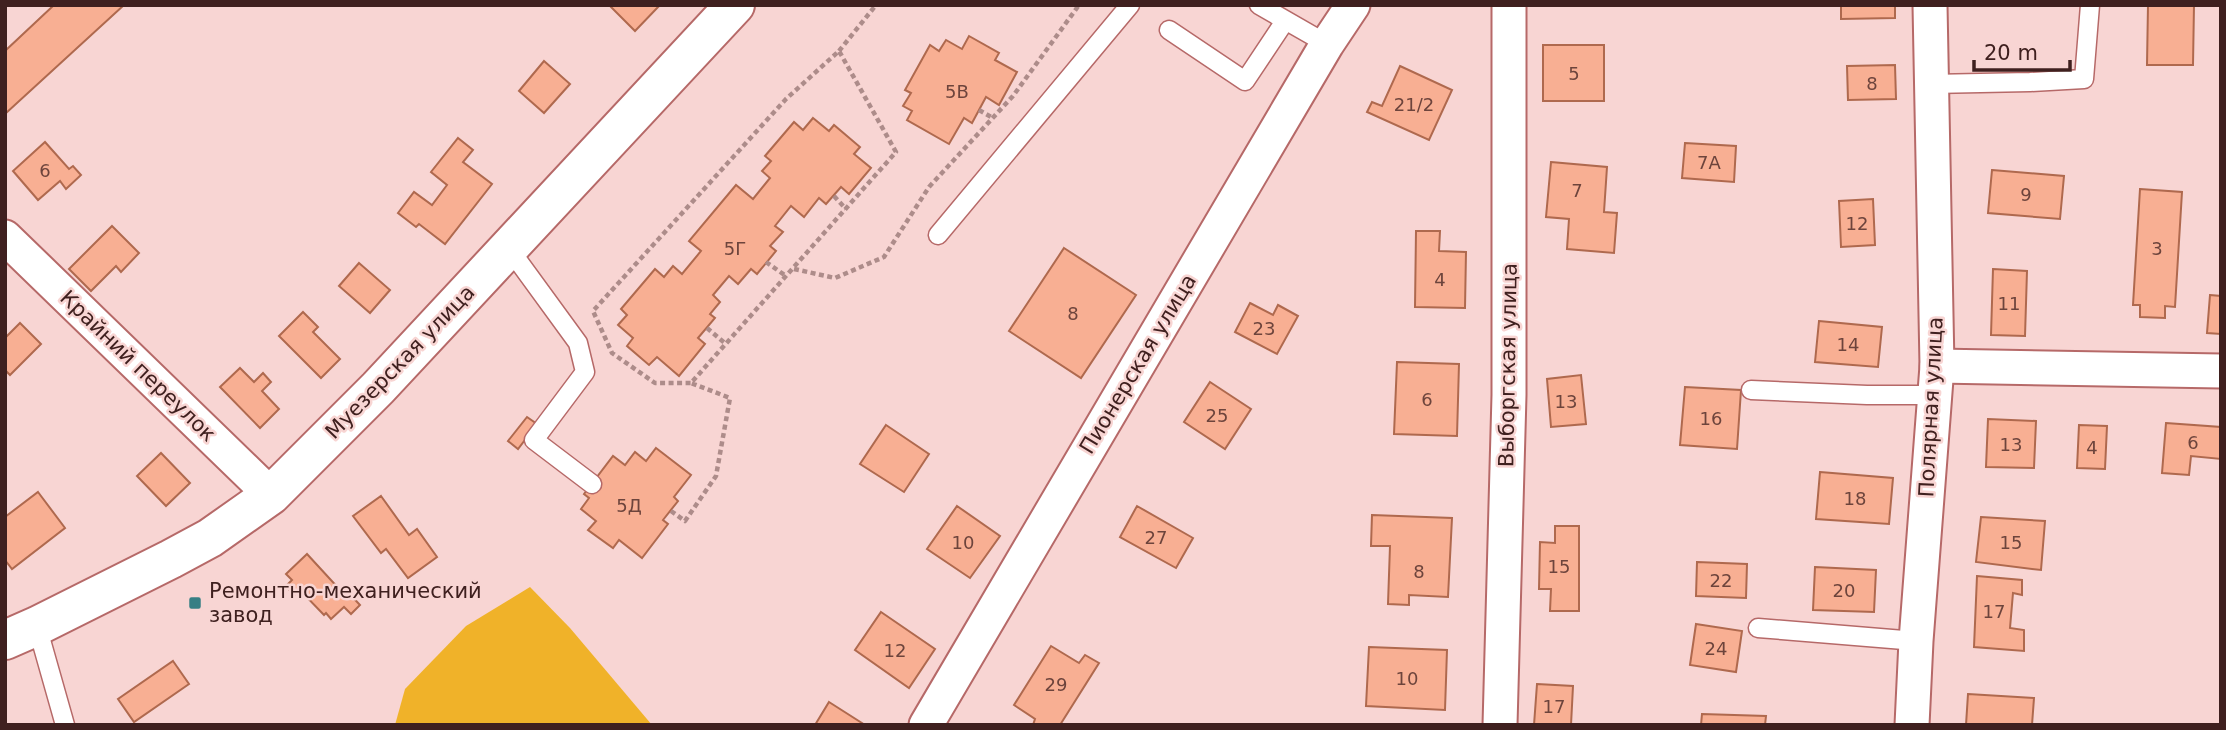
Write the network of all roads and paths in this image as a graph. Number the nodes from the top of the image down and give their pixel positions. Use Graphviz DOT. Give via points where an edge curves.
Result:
graph roads {
  1 [pos="735,5"];
  2 [pos="876,5"];
  3 [pos="1079,5"];
  4 [pos="1130,5"];
  5 [pos="1259,5"];
  6 [pos="1353,5"];
  7 [pos="1509,5"];
  8 [pos="1930,5"];
  9 [pos="2090,5"];
  10 [pos="1285,21"];
  11 [pos="1169,30"];
  12 [pos="1327,44"];
  13 [pos="839,51"];
  14 [pos="1931,84"];
  15 [pos="979,110"];
  16 [pos="993,118"];
  17 [pos="834,196"];
  18 [pos="846,209"];
  19 [pos="938,235"];
  20 [pos="5,237"];
  21 [pos="508,247"];
  22 [pos="766,262"];
  23 [pos="793,268"];
  24 [pos="786,276"];
  25 [pos="707,328"];
  26 [pos="726,344"];
  27 [pos="2221,370"];
  28 [pos="1936,380"];
  29 [pos="691,383"];
  30 [pos="1751,390"];
  31 [pos="592,484"];
  32 [pos="271,495"];
  33 [pos="671,510"];
  34 [pos="1758,628"];
  35 [pos="21,633"];
  36 [pos="1916,641"];
  37 [pos="934,722"];
  38 [pos="65,725"];
  39 [pos="1500,725"];
  40 [pos="1912,725"];
  1 -- 21 [label="main road, Муезерская улица"];
  2 -- 13 [label="path"];
  3 -- 16 [label="path"];
  4 -- 19 [label="lane"];
  5 -- 10 [label="lane"];
  6 -- 12 [label="street, Пионерская улица"];
  7 -- 39 [label="street, Выборгская улица" via="1509,395"];
  8 -- 14 [label="street, Полярная улица"];
  9 -- 14 [label="lane" via="2084,79"];
  10 -- 11 [label="lane" via="1245,81"];
  10 -- 12 [label="lane"];
  12 -- 37 [label="street, Пионерская улица"];
  13 -- 18 [label="path" via="896,152"];
  13 -- 29 [label="path" via="786,99 593,311 612,353 655,383"];
  14 -- 28 [label="street, Полярная улица"];
  15 -- 16 [label="path"];
  16 -- 23 [label="path" via="929,187 884,257 835,278"];
  17 -- 18 [label="path"];
  18 -- 23 [label="path"];
  20 -- 32 [label="street, Крайний переулок"];
  21 -- 31 [label="lane" via="578,343 585,372 534,440"];
  21 -- 32 [label="main road, Муезерская улица"];
  22 -- 24 [label="path"];
  23 -- 24 [label="path"];
  24 -- 26 [label="path"];
  25 -- 26 [label="path"];
  26 -- 29 [label="path"];
  27 -- 28 [label="street"];
  28 -- 30 [label="lane" via="1867,395"];
  28 -- 36 [label="street, Полярная улица"];
  29 -- 33 [label="path" via="730,398 716,476 685,521"];
  32 -- 35 [label="main road, Муезерская улица" via="210,538"];
  34 -- 36 [label="lane"];
  35 -- 38 [label="lane"];
  36 -- 40 [label="street, Полярная улица"];
}
